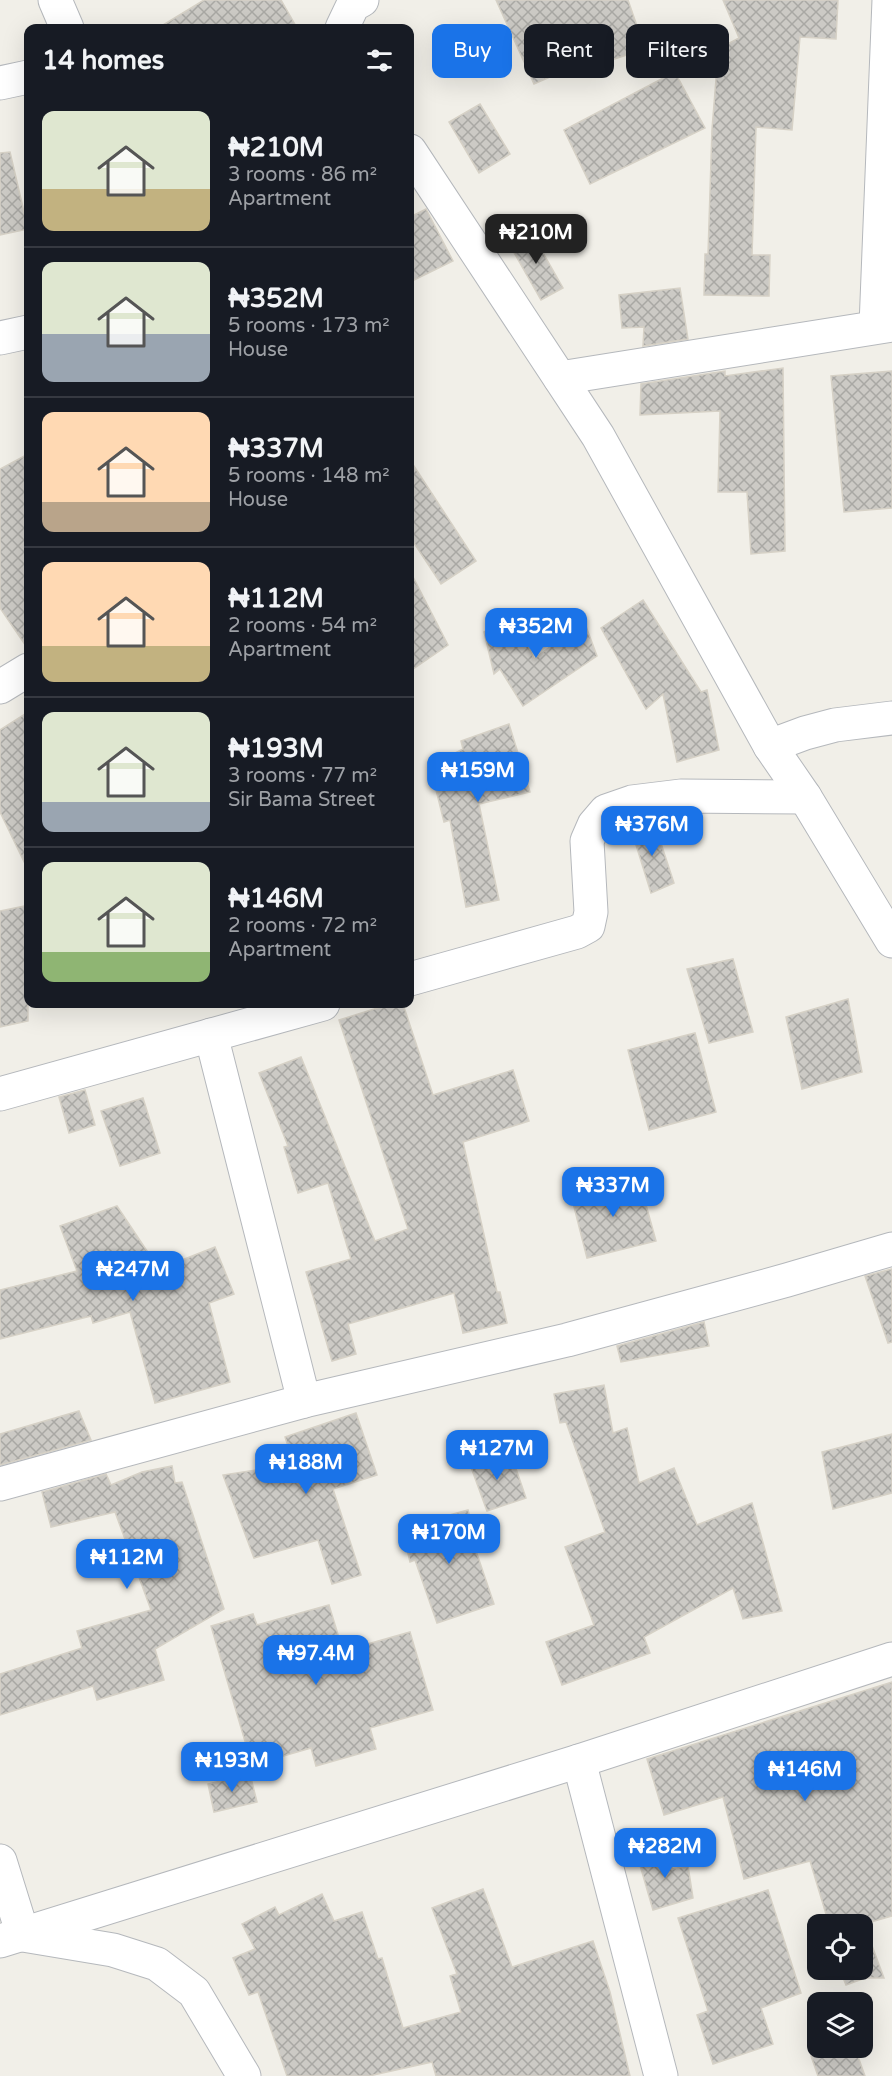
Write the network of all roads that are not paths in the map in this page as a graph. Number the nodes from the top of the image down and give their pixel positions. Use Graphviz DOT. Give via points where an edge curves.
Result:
graph roads {
  1 [pos="55,0"];
  2 [pos="362,0"];
  3 [pos="890,0"];
  4 [pos="65,24"];
  5 [pos="344,24"];
  6 [pos="24,78"];
  7 [pos="0,83"];
  8 [pos="414,157"];
  9 [pos="884,326"];
  10 [pos="24,333"];
  11 [pos="0,338"];
  12 [pos="560,378"];
  13 [pos="24,672"];
  14 [pos="0,687"];
  15 [pos="892,718"];
  16 [pos="770,746"];
  17 [pos="805,797"];
  18 [pos="892,941"];
  19 [pos="414,978"];
  20 [pos="309,1008"];
  21 [pos="211,1035"];
  22 [pos="0,1094"];
  23 [pos="892,1249"];
  24 [pos="304,1401"];
  25 [pos="0,1484"];
  26 [pos="892,1659"];
  27 [pos="579,1761"];
  28 [pos="0,1861"];
  29 [pos="11,1938"];
  30 [pos="244,2076"];
  31 [pos="661,2076"];
  1 -- 4 [label="street"];
  2 -- 5 [label="street" via="353,4"];
  3 -- 9 [label="street"];
  6 -- 7 [label="street"];
  8 -- 12 [label="street"];
  9 -- 12 [label="street"];
  10 -- 11 [label="street"];
  12 -- 16 [label="street" via="598,436"];
  13 -- 14 [label="street"];
  15 -- 16 [label="street" via="836,724"];
  16 -- 17 [label="street"];
  17 -- 18 [label="street"];
  17 -- 19 [label="street" via="681,796 633,802 606,811 586,841 591,912 588,926"];
  20 -- 21 [label="street"];
  21 -- 22 [label="street"];
  21 -- 24 [label="street"];
  23 -- 24 [label="street" via="579,1336"];
  24 -- 25 [label="street"];
  26 -- 27 [label="street"];
  27 -- 29 [label="street"];
  27 -- 31 [label="street"];
  28 -- 29 [label="street"];
  29 -- 30 [label="street" via="114,1950 157,1964 194,1992"];
}
